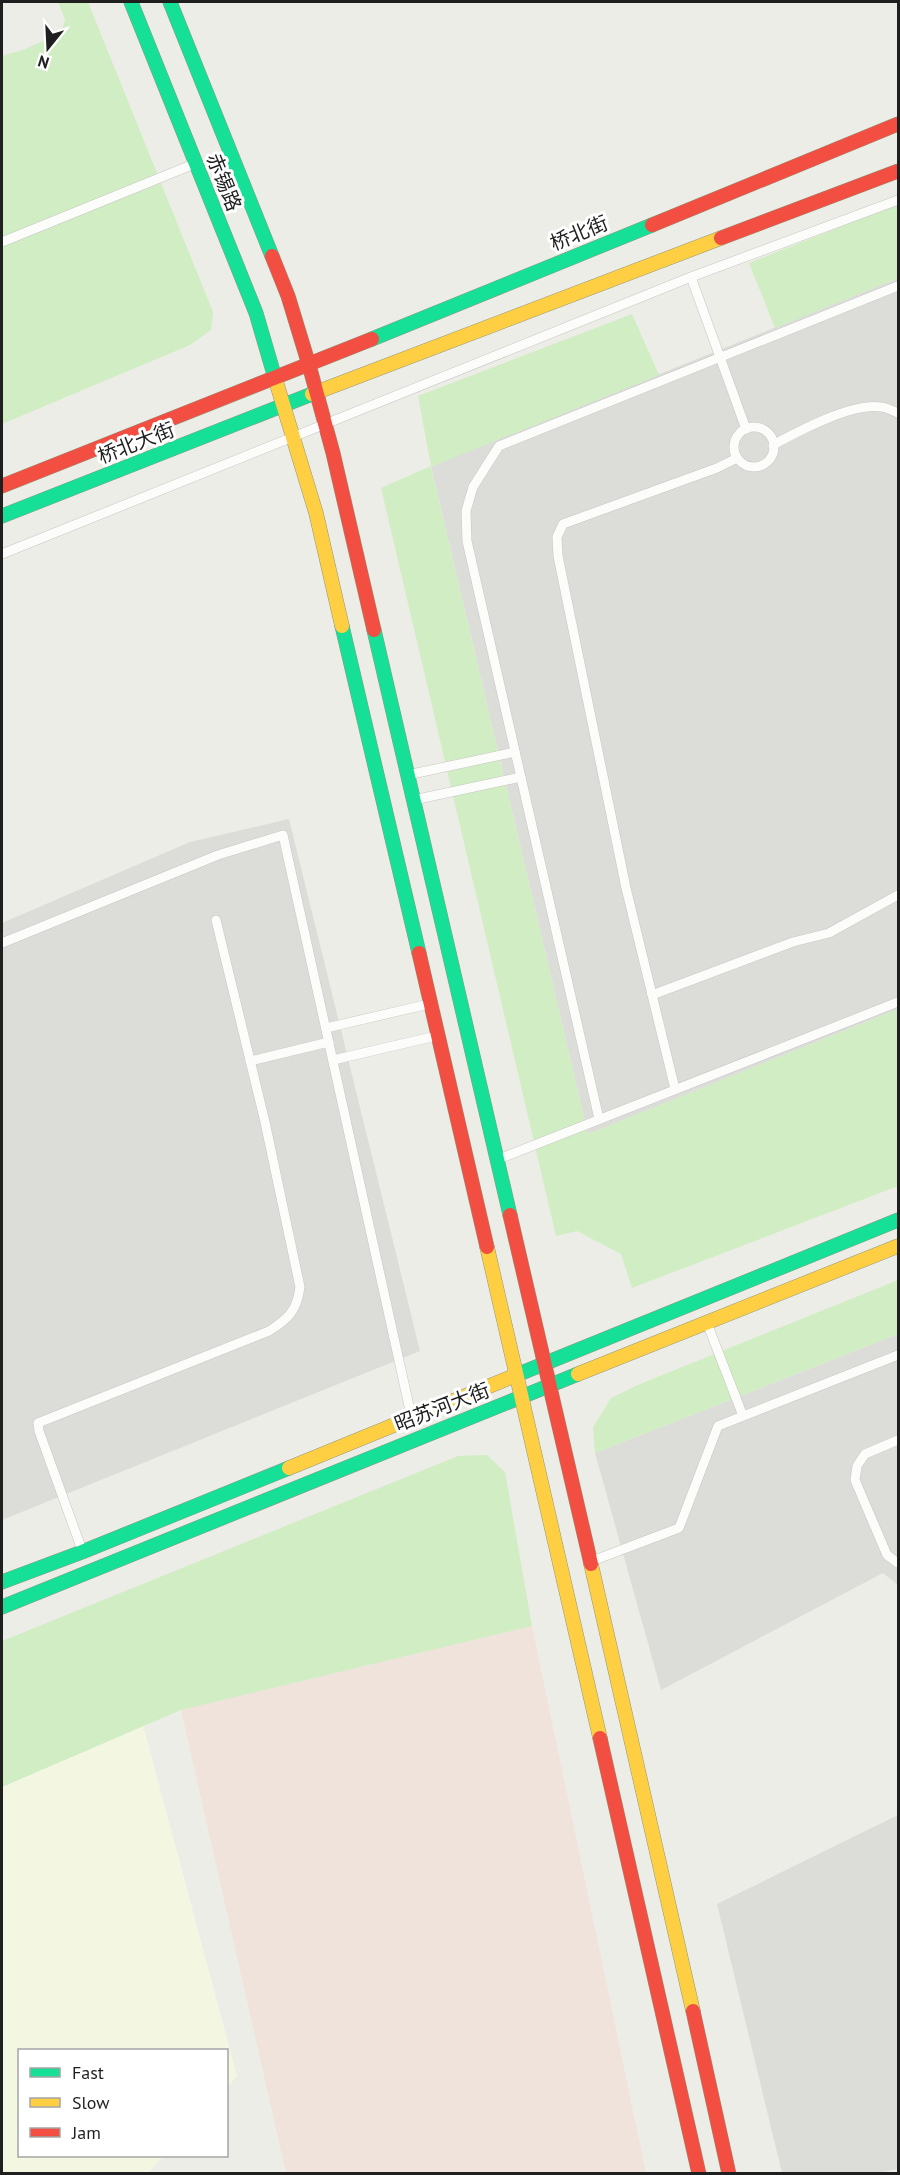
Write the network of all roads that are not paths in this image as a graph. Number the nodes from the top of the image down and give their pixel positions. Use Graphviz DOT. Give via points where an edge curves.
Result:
graph roads {
  1 [pos="131,2"];
  2 [pos="170,2"];
  3 [pos="898,124"];
  4 [pos="196,164"];
  5 [pos="898,171"];
  6 [pos="898,200"];
  7 [pos="2,242"];
  8 [pos="691,277"];
  9 [pos="898,286"];
  10 [pos="720,357"];
  11 [pos="309,365"];
  12 [pos="275,378"];
  13 [pos="317,393"];
  14 [pos="285,406"];
  15 [pos="898,413"];
  16 [pos="326,424"];
  17 [pos="746,429"];
  18 [pos="294,437"];
  19 [pos="773,445"];
  20 [pos="736,458"];
  21 [pos="2,486"];
  22 [pos="2,516"];
  23 [pos="2,554"];
  24 [pos="515,752"];
  25 [pos="408,775"];
  26 [pos="521,777"];
  27 [pos="414,800"];
  28 [pos="898,896"];
  29 [pos="216,920"];
  30 [pos="2,942"];
  31 [pos="652,995"];
  32 [pos="898,1002"];
  33 [pos="430,1004"];
  34 [pos="326,1028"];
  35 [pos="438,1036"];
  36 [pos="329,1042"];
  37 [pos="333,1060"];
  38 [pos="250,1061"];
  39 [pos="675,1089"];
  40 [pos="599,1119"];
  41 [pos="497,1160"];
  42 [pos="898,1220"];
  43 [pos="898,1246"];
  44 [pos="706,1323"];
  45 [pos="898,1354"];
  46 [pos="544,1364"];
  47 [pos="517,1375"];
  48 [pos="549,1386"];
  49 [pos="522,1396"];
  50 [pos="743,1416"];
  51 [pos="412,1418"];
  52 [pos="898,1440"];
  53 [pos="82,1552"];
  54 [pos="590,1562"];
  55 [pos="898,1563"];
  56 [pos="2,1582"];
  57 [pos="2,1607"];
  58 [pos="699,2174"];
  59 [pos="729,2174"];
  1 -- 4 [label="main road, 赤锡路"];
  2 -- 11 [label="main road, 赤锡路" via="288,296"];
  3 -- 11 [label="main road, 桥北街"];
  4 -- 7 [label="lane"];
  4 -- 12 [label="main road, 赤锡路" via="256,313"];
  5 -- 13 [label="main road"];
  6 -- 8 [label="lane"];
  8 -- 10 [label="lane"];
  8 -- 16 [label="lane"];
  9 -- 10 [label="lane"];
  10 -- 17 [label="lane"];
  10 -- 24 [label="lane" via="498,446 473,487 466,511 467,541"];
  11 -- 12 [label="main road, 桥北街"];
  11 -- 13 [label="main road, 赤锡路"];
  12 -- 14 [label="main road, 赤锡路"];
  12 -- 21 [label="main road, 桥北大街"];
  13 -- 14 [label="main road"];
  13 -- 16 [label="main road, 赤锡路"];
  14 -- 18 [label="main road, 赤锡路"];
  14 -- 22 [label="main road, 桥北大街"];
  15 -- 19 [label="lane" via="881,407 860,408 805,428"];
  16 -- 18 [label="lane"];
  16 -- 25 [label="main road, 赤锡路"];
  17 -- 19 [label="lane" via="752,426 765,430"];
  17 -- 20 [label="lane" via="739,432 733,445"];
  18 -- 23 [label="lane"];
  18 -- 33 [label="main road, 赤锡路" via="316,513"];
  19 -- 20 [label="lane" via="772,455 762,465 748,466"];
  20 -- 31 [label="lane" via="563,524 557,537 621,865"];
  24 -- 25 [label="lane"];
  24 -- 26 [label="lane"];
  25 -- 27 [label="main road, 赤锡路"];
  26 -- 27 [label="lane"];
  26 -- 40 [label="lane"];
  27 -- 41 [label="main road, 赤锡路"];
  28 -- 31 [label="lane" via="829,933 793,942"];
  29 -- 38 [label="lane"];
  30 -- 34 [label="lane" via="218,855 283,835"];
  31 -- 39 [label="lane"];
  32 -- 39 [label="lane"];
  33 -- 34 [label="lane"];
  33 -- 35 [label="main road, 赤锡路"];
  34 -- 36 [label="lane"];
  35 -- 37 [label="lane"];
  35 -- 47 [label="main road, 赤锡路"];
  36 -- 37 [label="lane"];
  36 -- 38 [label="lane"];
  37 -- 51 [label="lane"];
  38 -- 53 [label="lane" via="300,1287 298,1300 288,1319 269,1331 38,1424"];
  39 -- 40 [label="lane"];
  40 -- 41 [label="lane"];
  41 -- 46 [label="main road, 赤锡路"];
  42 -- 46 [label="main road, 昭苏河大街"];
  43 -- 44 [label="main road, 昭苏河大街"];
  44 -- 48 [label="main road, 昭苏河大街"];
  44 -- 50 [label="lane"];
  45 -- 50 [label="lane"];
  46 -- 47 [label="main road, 昭苏河大街"];
  46 -- 48 [label="main road, 赤锡路"];
  47 -- 49 [label="main road, 赤锡路"];
  47 -- 51 [label="main road, 昭苏河大街"];
  48 -- 49 [label="main road, 昭苏河大街"];
  48 -- 54 [label="main road, 赤锡路"];
  49 -- 57 [label="main road, 昭苏河大街"];
  49 -- 58 [label="main road, 赤锡路"];
  50 -- 54 [label="lane" via="718,1426 679,1528"];
  51 -- 53 [label="main road, 昭苏河大街"];
  52 -- 55 [label="lane" via="865,1454 857,1466 855,1480 887,1555"];
  53 -- 56 [label="main road, 昭苏河大街"];
  54 -- 59 [label="main road, 赤锡路"];
}
